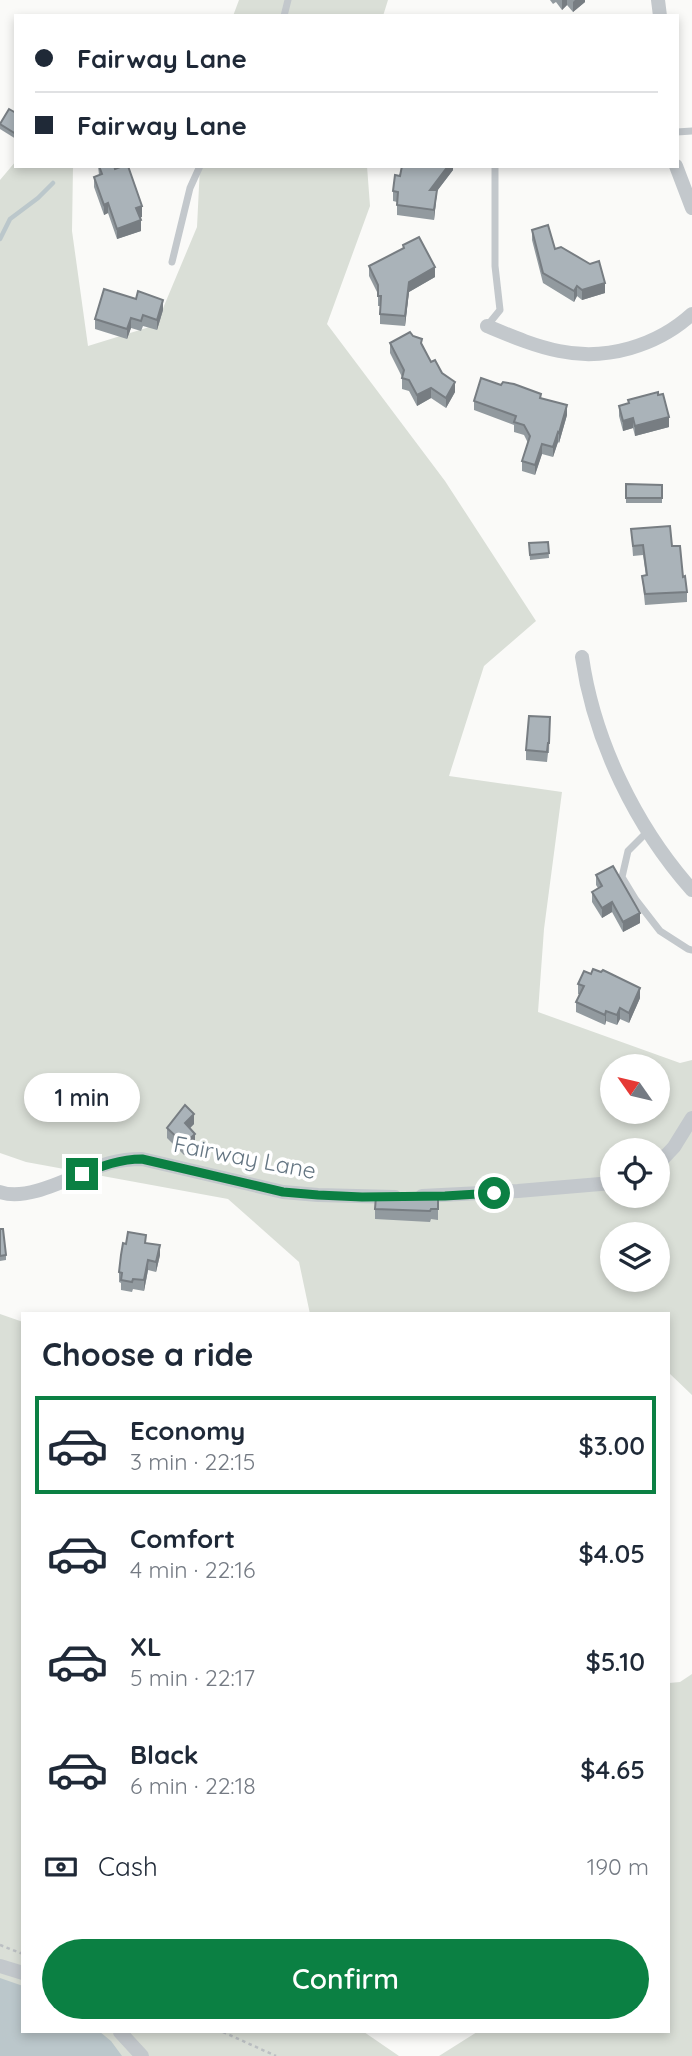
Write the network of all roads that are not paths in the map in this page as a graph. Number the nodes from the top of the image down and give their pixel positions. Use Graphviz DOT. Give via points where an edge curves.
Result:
graph roads {
  1 [pos="199,168"];
  2 [pos="495,168"];
  3 [pos="677,168"];
  4 [pos="692,208"];
  5 [pos="172,262"];
  6 [pos="692,314"];
  7 [pos="487,326"];
  8 [pos="582,657"];
  9 [pos="649,830"];
  10 [pos="692,890"];
  11 [pos="692,950"];
  12 [pos="692,1118"];
  13 [pos="670,1151"];
  14 [pos="600,1184"];
  15 [pos="0,1192"];
  16 [pos="0,1966"];
  17 [pos="21,1972"];
  18 [pos="121,2033"];
  19 [pos="142,2056"];
  1 -- 5 [label="lane"];
  2 -- 7 [label="lane" via="500,310"];
  3 -- 4 [label="street"];
  6 -- 7 [label="street" via="656,339 630,348 583,354 549,349"];
  8 -- 9 [label="street" via="600,729"];
  9 -- 10 [label="street"];
  9 -- 11 [label="lane" via="628,851 622,877 660,932"];
  12 -- 13 [label="street"];
  14 -- 15 [label="street, Fairway Lane" via="445,1196 318,1195 283,1192 128,1159 42,1189"];
  16 -- 17 [label="street"];
  18 -- 19 [label="street"];
}
